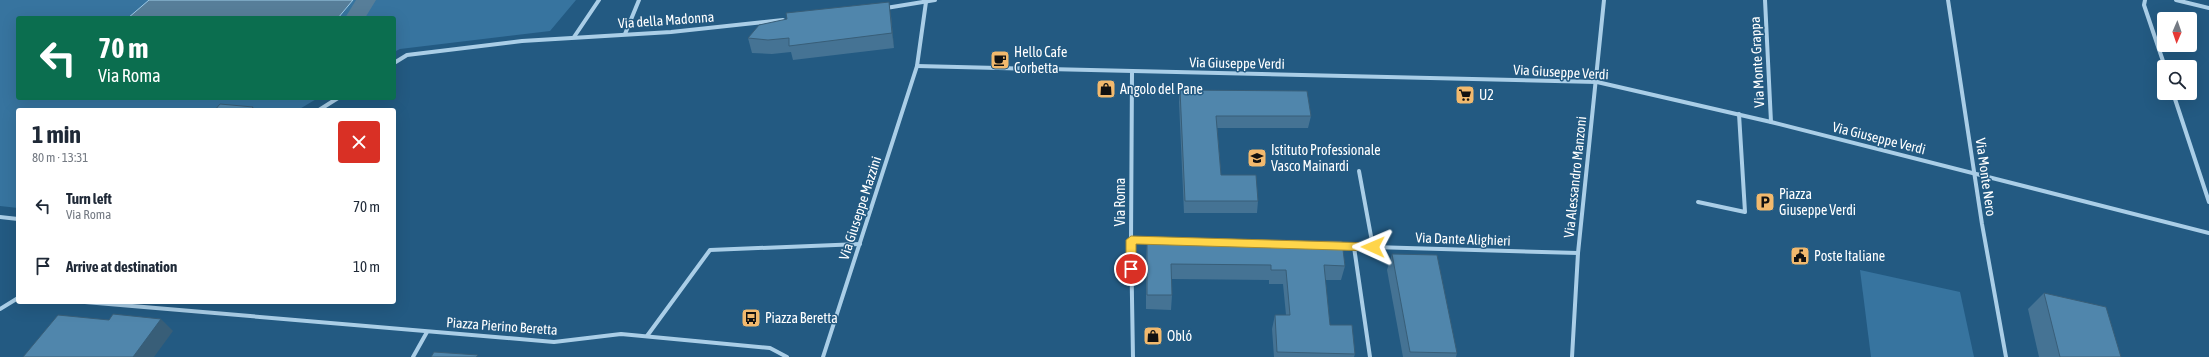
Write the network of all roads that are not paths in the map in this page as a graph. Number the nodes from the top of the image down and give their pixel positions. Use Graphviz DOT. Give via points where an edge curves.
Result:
graph roads {
  1 [pos="599,0"];
  2 [pos="639,0"];
  3 [pos="935,0"];
  4 [pos="1604,0"];
  5 [pos="1765,0"];
  6 [pos="1948,0"];
  7 [pos="2145,0"];
  8 [pos="2176,0"];
  9 [pos="926,1"];
  10 [pos="2190,2"];
  11 [pos="2209,8"];
  12 [pos="879,10"];
  13 [pos="790,20"];
  14 [pos="625,34"];
  15 [pos="574,37"];
  16 [pos="2163,60"];
  17 [pos="396,62"];
  18 [pos="917,66"];
  19 [pos="1132,72"];
  20 [pos="1597,82"];
  21 [pos="335,100"];
  22 [pos="2175,100"];
  23 [pos="322,108"];
  24 [pos="1739,114"];
  25 [pos="1771,122"];
  26 [pos="1359,171"];
  27 [pos="1975,173"];
  28 [pos="1698,202"];
  29 [pos="2209,202"];
  30 [pos="0,217"];
  31 [pos="16,219"];
  32 [pos="2209,233"];
  33 [pos="1131,240"];
  34 [pos="1163,241"];
  35 [pos="860,244"];
  36 [pos="1330,246"];
  37 [pos="1354,247"];
  38 [pos="1373,247"];
  39 [pos="1578,253"];
  40 [pos="16,299"];
  41 [pos="104,304"];
  42 [pos="0,309"];
  43 [pos="427,332"];
  44 [pos="647,336"];
  45 [pos="413,357"];
  46 [pos="788,357"];
  47 [pos="823,357"];
  48 [pos="1133,357"];
  49 [pos="1370,357"];
  50 [pos="1572,357"];
  51 [pos="2006,357"];
  1 -- 15 [label="street"];
  2 -- 14 [label="street"];
  3 -- 9 [label="street"];
  4 -- 20 [label="street, Via Alessandro Manzoni"];
  5 -- 25 [label="street, Via Monte Grappa"];
  6 -- 27 [label="street, Via Monte Nero"];
  7 -- 16 [label="street" via="2144,5"];
  8 -- 10 [label="street"];
  9 -- 12 [label="street"];
  9 -- 18 [label="street, Via Giuseppe Mazzini"];
  10 -- 11 [label="street"];
  13 -- 14 [label="street, Via della Madonna"];
  14 -- 15 [label="street, Via della Madonna"];
  15 -- 17 [label="street, Via della Madonna" via="407,55"];
  18 -- 19 [label="street, Via Giuseppe Verdi"];
  18 -- 35 [label="street, Via Giuseppe Mazzini"];
  19 -- 20 [label="street, Via Giuseppe Verdi"];
  19 -- 33 [label="street, Via Roma"];
  20 -- 24 [label="street, Via Giuseppe Verdi"];
  20 -- 39 [label="street, Via Alessandro Manzoni"];
  21 -- 23 [label="street"];
  22 -- 29 [label="street"];
  24 -- 25 [label="street, Via Giuseppe Verdi"];
  24 -- 28 [label="street" via="1745,212"];
  25 -- 27 [label="street, Via Giuseppe Verdi"];
  26 -- 38 [label="street"];
  27 -- 32 [label="street, Via Giuseppe Verdi"];
  27 -- 51 [label="street, Via Monte Nero" via="1988,269"];
  30 -- 31 [label="street"];
  33 -- 34 [label="street"];
  33 -- 48 [label="street, Via Roma"];
  35 -- 44 [label="street" via="710,250"];
  35 -- 47 [label="street, Via Giuseppe Mazzini"];
  36 -- 37 [label="street, Via Dante Alighieri"];
  37 -- 38 [label="street, Via Dante Alighieri"];
  37 -- 49 [label="street"];
  38 -- 39 [label="street, Via Dante Alighieri"];
  39 -- 50 [label="street, Via Alessandro Manzoni"];
  40 -- 42 [label="street"];
  41 -- 43 [label="street, Piazza Pierino Beretta"];
  43 -- 44 [label="street, Piazza Pierino Beretta" via="554,342 621,334"];
  43 -- 45 [label="street"];
  44 -- 46 [label="street, Piazza Pierino Beretta" via="770,348"];
}
